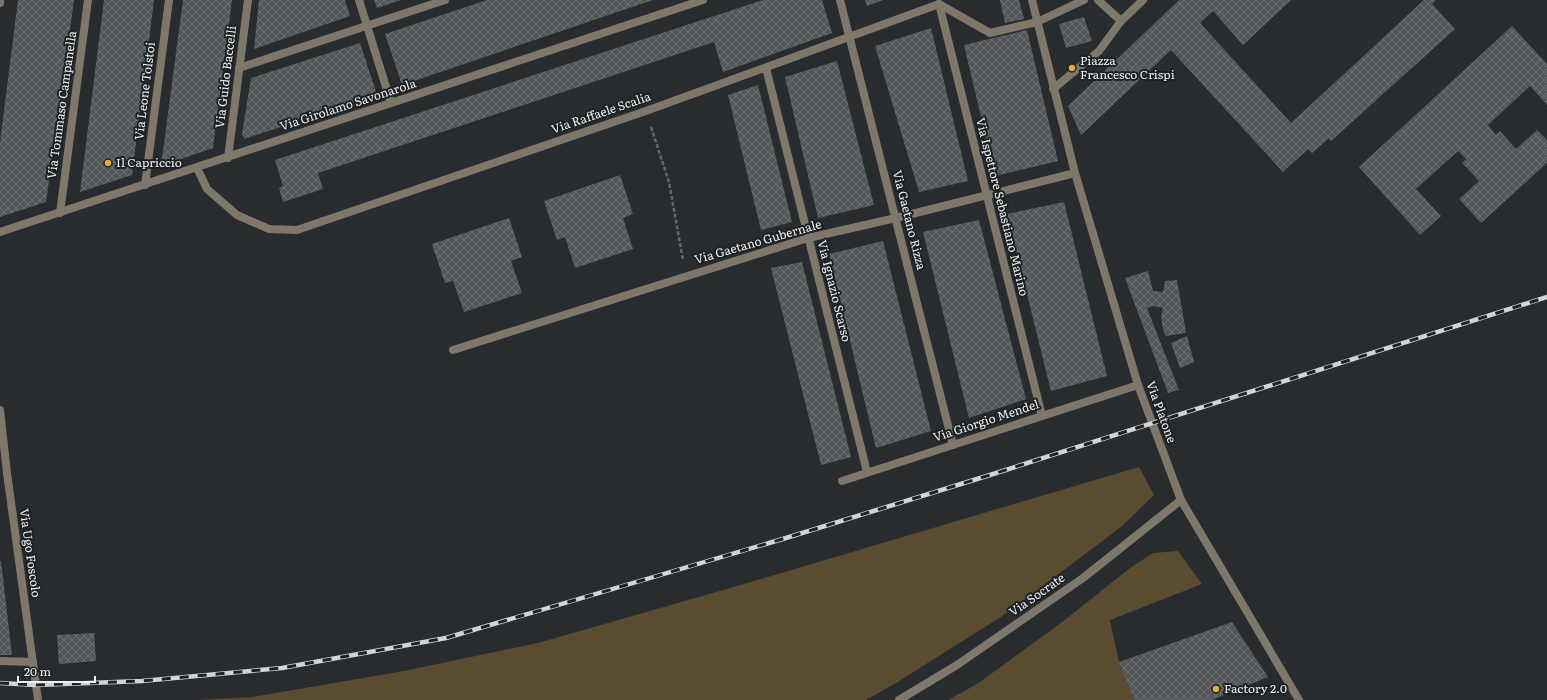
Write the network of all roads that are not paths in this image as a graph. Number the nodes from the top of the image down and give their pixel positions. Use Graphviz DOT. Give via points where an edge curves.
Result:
graph roads {
  1 [pos="88,0"];
  2 [pos="169,0"];
  3 [pos="248,0"];
  4 [pos="359,0"];
  5 [pos="445,0"];
  6 [pos="701,0"];
  7 [pos="840,0"];
  8 [pos="1032,0"];
  9 [pos="1084,0"];
  10 [pos="1098,0"];
  11 [pos="1143,0"];
  12 [pos="939,4"];
  13 [pos="1121,21"];
  14 [pos="1037,22"];
  15 [pos="367,26"];
  16 [pos="849,36"];
  17 [pos="239,68"];
  18 [pos="766,68"];
  19 [pos="1052,89"];
  20 [pos="391,103"];
  21 [pos="228,158"];
  22 [pos="197,168"];
  23 [pos="1075,173"];
  24 [pos="145,185"];
  25 [pos="987,195"];
  26 [pos="60,213"];
  27 [pos="896,218"];
  28 [pos="0,232"];
  29 [pos="808,238"];
  30 [pos="453,350"];
  31 [pos="1138,385"];
  32 [pos="0,410"];
  33 [pos="1042,416"];
  34 [pos="953,445"];
  35 [pos="867,472"];
  36 [pos="3,474"];
  37 [pos="842,481"];
  38 [pos="1181,500"];
  39 [pos="0,661"];
  40 [pos="33,662"];
  41 [pos="38,700"];
  42 [pos="899,700"];
  43 [pos="1299,700"];
  1 -- 26 [label="street, Via Tommaso Campanella"];
  2 -- 24 [label="street, Via Leone Tolstoi"];
  3 -- 17 [label="street, Via Guido Baccelli"];
  4 -- 15 [label="street"];
  5 -- 15 [label="street"];
  6 -- 20 [label="street, Via Girolamo Savonarola"];
  7 -- 16 [label="street, Via Gaetano Rizza"];
  8 -- 14 [label="street, Via Platone"];
  9 -- 14 [label="street"];
  10 -- 13 [label="street"];
  11 -- 13 [label="street"];
  12 -- 14 [label="street" via="990,33"];
  12 -- 16 [label="street, Via Raffaele Scalia"];
  12 -- 25 [label="street, Via Ispettore Sebastiano Marino"];
  13 -- 19 [label="street" via="1099,51"];
  14 -- 19 [label="street, Via Platone"];
  15 -- 17 [label="street"];
  15 -- 20 [label="street"];
  16 -- 18 [label="street, Via Raffaele Scalia"];
  16 -- 27 [label="street, Via Gaetano Rizza"];
  17 -- 21 [label="street, Via Guido Baccelli"];
  18 -- 22 [label="street, Via Raffaele Scalia" via="297,230 269,229 237,215 207,188"];
  18 -- 29 [label="street, Via Ignazio Scarso"];
  19 -- 23 [label="street, Via Platone"];
  20 -- 21 [label="street, Via Girolamo Savonarola"];
  21 -- 22 [label="street, Via Girolamo Savonarola"];
  22 -- 24 [label="street, Via Girolamo Savonarola"];
  23 -- 25 [label="street, Via Gaetano Gubernale"];
  23 -- 31 [label="street, Via Platone"];
  24 -- 26 [label="street, Via Girolamo Savonarola"];
  25 -- 27 [label="street, Via Gaetano Gubernale"];
  25 -- 33 [label="street, Via Ispettore Sebastiano Marino"];
  26 -- 28 [label="street, Via Girolamo Savonarola"];
  27 -- 29 [label="street, Via Gaetano Gubernale"];
  27 -- 34 [label="street, Via Gaetano Rizza"];
  29 -- 30 [label="street, Via Gaetano Gubernale"];
  29 -- 35 [label="street, Via Ignazio Scarso"];
  31 -- 33 [label="street, Via Giorgio Mendel"];
  31 -- 38 [label="street, Via Platone"];
  32 -- 36 [label="street, Via Ugo Foscolo"];
  33 -- 34 [label="street, Via Giorgio Mendel"];
  34 -- 35 [label="street, Via Giorgio Mendel"];
  35 -- 37 [label="street, Via Giorgio Mendel"];
  36 -- 40 [label="street, Via Ugo Foscolo"];
  38 -- 42 [label="street, Via Socrate" via="1083,578 957,665"];
  38 -- 43 [label="street, Via Platone"];
  39 -- 40 [label="street"];
  40 -- 41 [label="street, Via Ugo Foscolo"];
}
